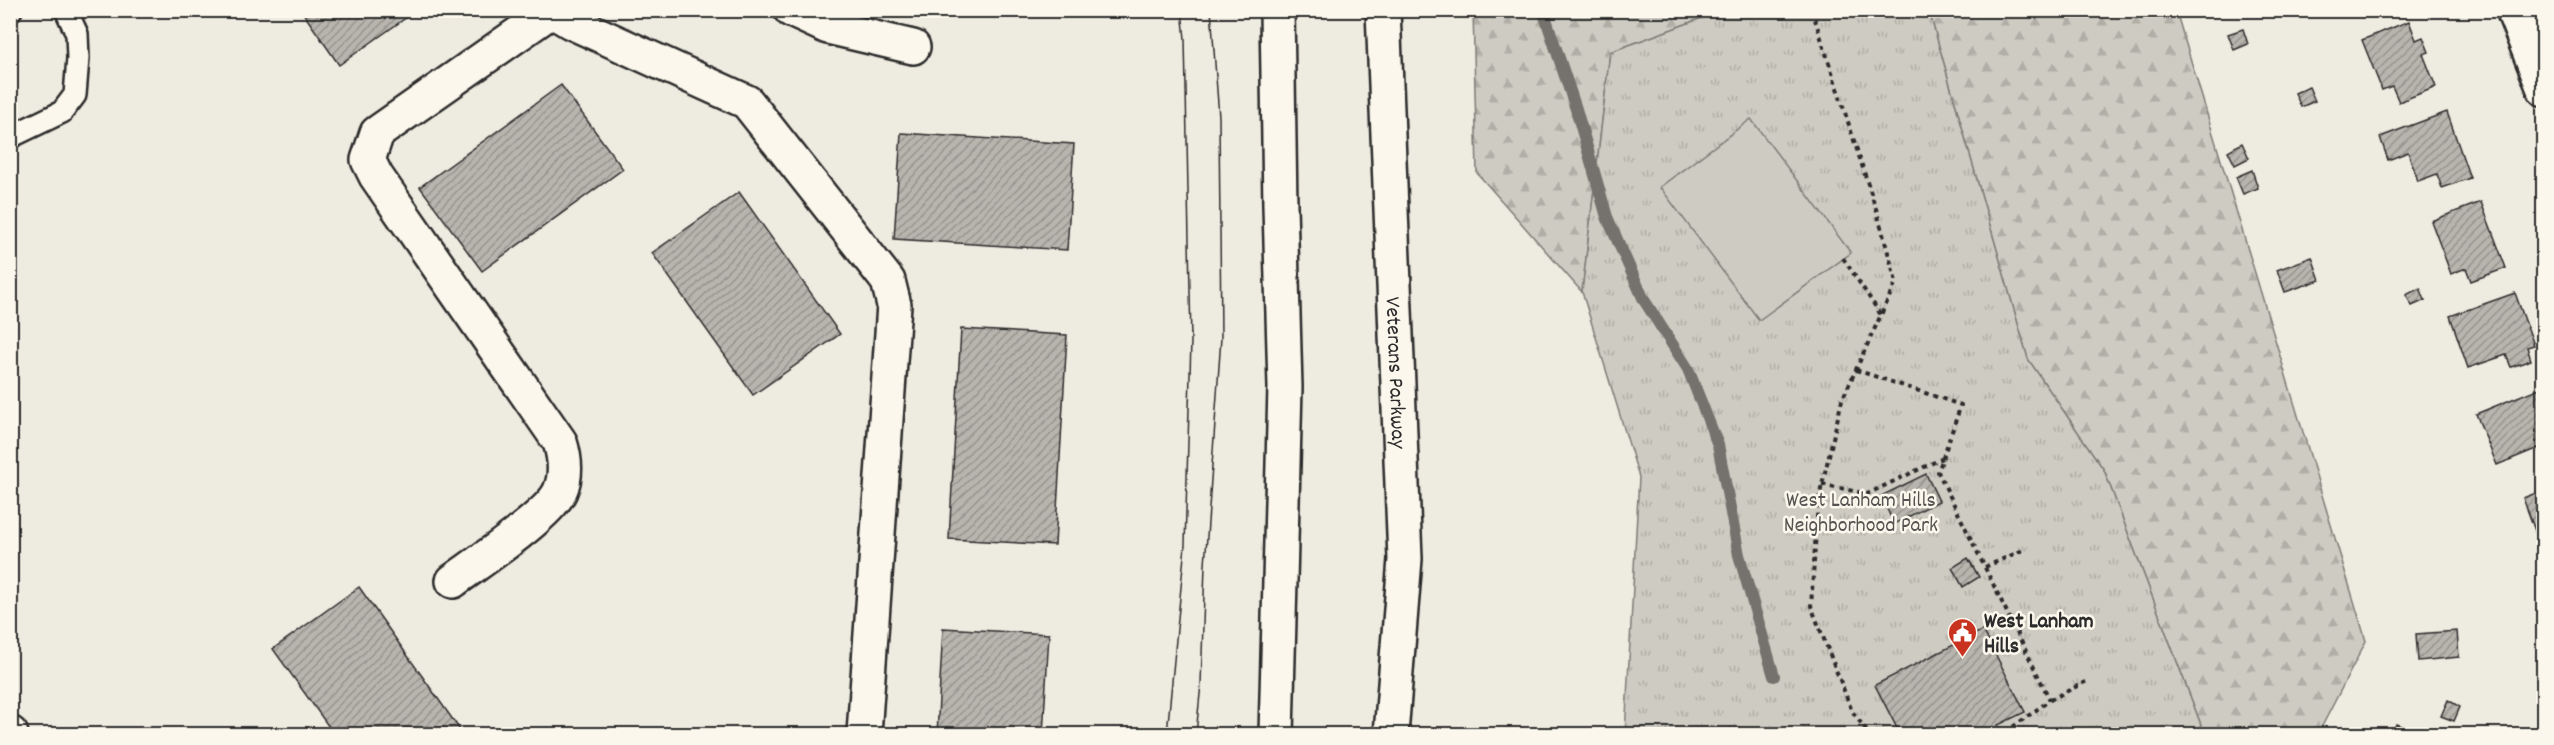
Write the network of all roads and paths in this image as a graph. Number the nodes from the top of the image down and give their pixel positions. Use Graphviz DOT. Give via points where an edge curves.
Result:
graph roads {
  1 [pos="66,10"];
  2 [pos="791,10"];
  3 [pos="1277,10"];
  4 [pos="1383,10"];
  5 [pos="1812,10"];
  6 [pos="2513,10"];
  7 [pos="551,11"];
  8 [pos="913,47"];
  9 [pos="2544,89"];
  10 [pos="10,137"];
  11 [pos="1843,258"];
  12 [pos="1881,315"];
  13 [pos="1856,370"];
  14 [pos="1943,458"];
  15 [pos="1822,484"];
  16 [pos="2023,550"];
  17 [pos="1985,567"];
  18 [pos="453,581"];
  19 [pos="2087,681"];
  20 [pos="2050,700"];
  21 [pos="864,735"];
  22 [pos="1276,735"];
  23 [pos="1391,735"];
  24 [pos="1869,735"];
  25 [pos="2013,735"];
  1 -- 10 [label="lane" via="77,34 75,95 62,112"];
  2 -- 8 [label="street" via="828,27"];
  3 -- 22 [label="street" via="1285,387"];
  4 -- 23 [label="street, Veterans Parkway" via="1405,559"];
  5 -- 12 [label="path" via="1896,282"];
  6 -- 9 [label="street"];
  7 -- 18 [label="street" via="377,133 368,159 560,442 566,461 560,492 542,513"];
  7 -- 21 [label="street" via="747,102 888,281 894,305"];
  11 -- 12 [label="path"];
  12 -- 13 [label="path"];
  13 -- 14 [label="path" via="1961,405"];
  13 -- 15 [label="path" via="1842,400"];
  14 -- 15 [label="path" via="1867,494"];
  14 -- 17 [label="path" via="1938,472"];
  15 -- 24 [label="path" via="1811,606 1852,711"];
  16 -- 17 [label="path"];
  17 -- 20 [label="path"];
  19 -- 20 [label="path"];
  20 -- 25 [label="path" via="2010,729"];
}
